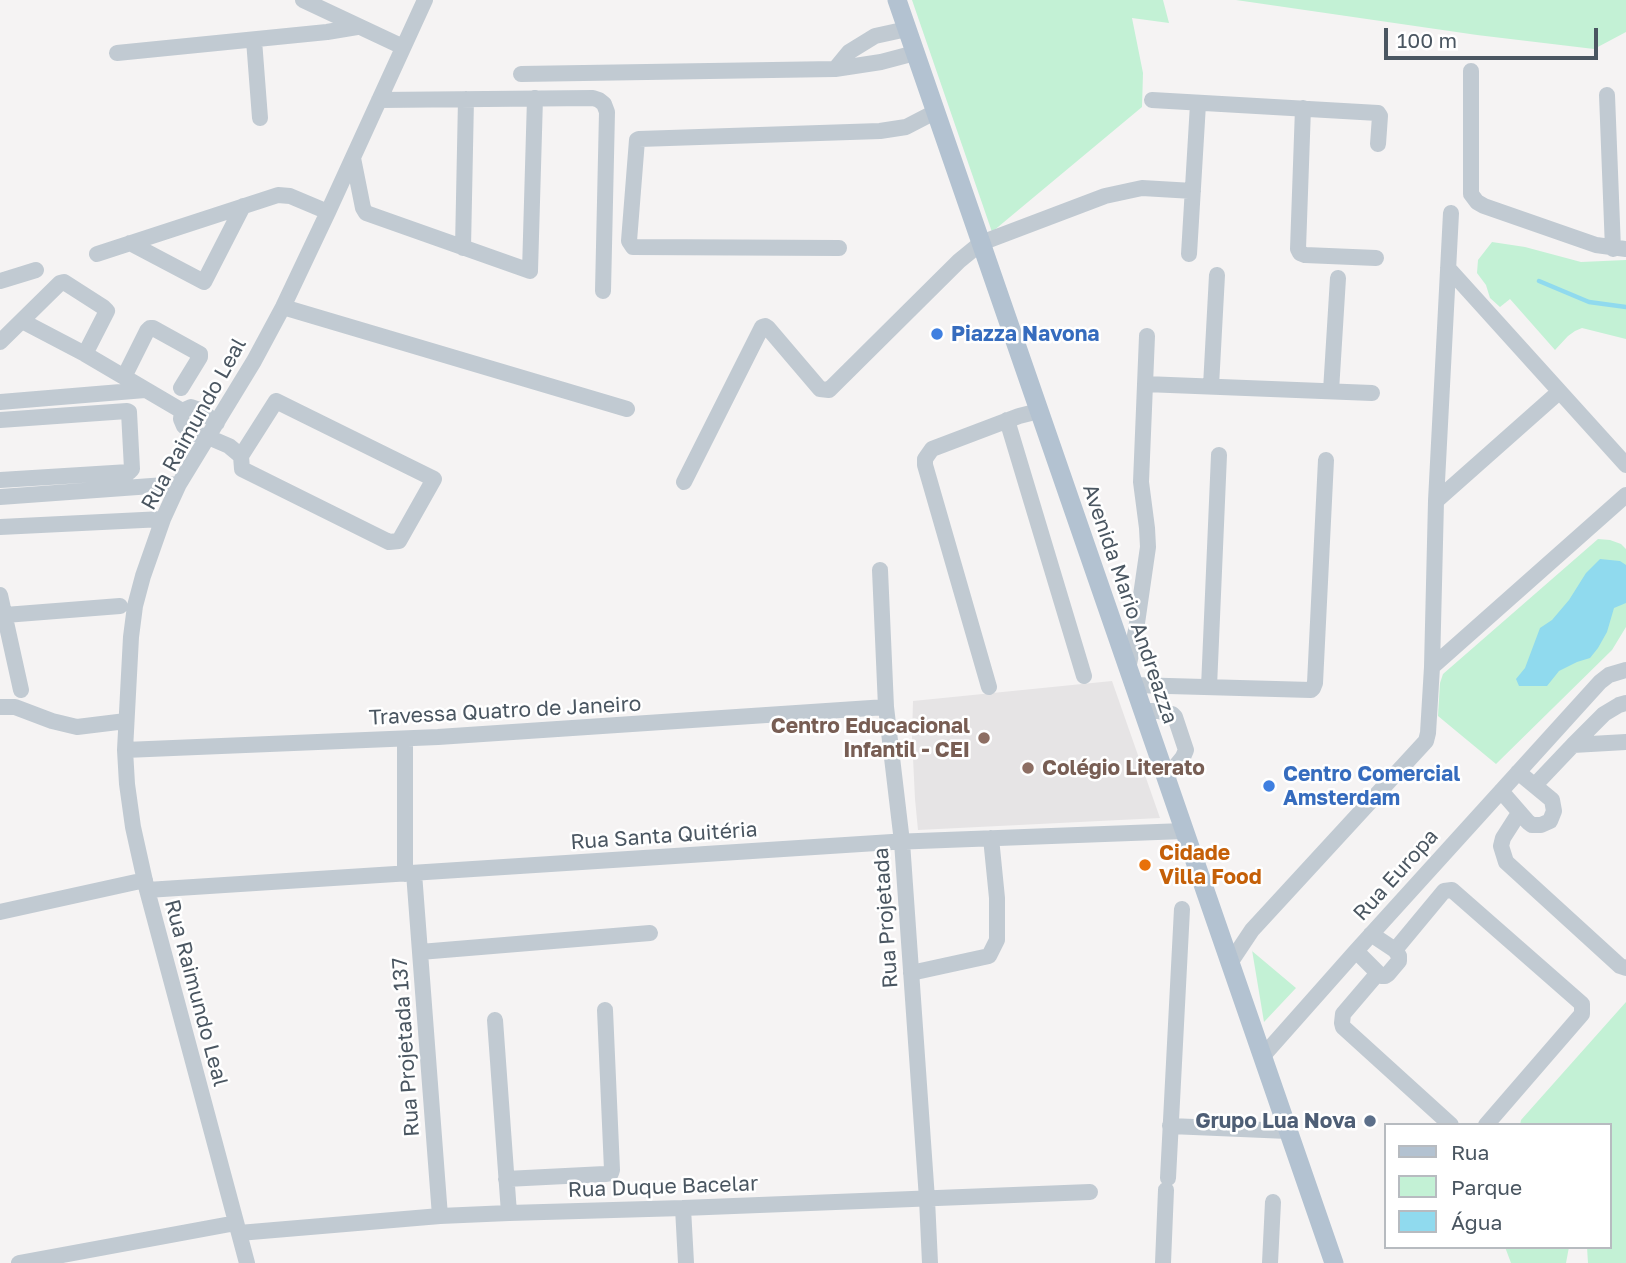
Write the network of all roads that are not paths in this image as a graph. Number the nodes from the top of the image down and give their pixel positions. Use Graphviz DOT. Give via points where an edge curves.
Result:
graph roads {
  1 [pos="303,0"];
  2 [pos="425,0"];
  3 [pos="897,0"];
  4 [pos="357,27"];
  5 [pos="907,29"];
  6 [pos="254,40"];
  7 [pos="402,47"];
  8 [pos="117,53"];
  9 [pos="915,53"];
  10 [pos="835,69"];
  11 [pos="1471,71"];
  12 [pos="521,74"];
  13 [pos="1607,95"];
  14 [pos="535,98"];
  15 [pos="466,99"];
  16 [pos="379,100"];
  17 [pos="1152,100"];
  18 [pos="1198,104"];
  19 [pos="1303,108"];
  20 [pos="935,112"];
  21 [pos="260,118"];
  22 [pos="1378,144"];
  23 [pos="353,158"];
  24 [pos="1193,191"];
  25 [pos="243,206"];
  26 [pos="328,212"];
  27 [pos="1451,213"];
  28 [pos="130,243"];
  29 [pos="981,243"];
  30 [pos="463,248"];
  31 [pos="839,248"];
  32 [pos="1620,249"];
  33 [pos="97,254"];
  34 [pos="1189,254"];
  35 [pos="1376,258"];
  36 [pos="1448,268"];
  37 [pos="36,270"];
  38 [pos="1217,275"];
  39 [pos="1338,278"];
  40 [pos="0,281"];
  41 [pos="603,291"];
  42 [pos="283,307"];
  43 [pos="22,321"];
  44 [pos="1147,336"];
  45 [pos="0,342"];
  46 [pos="85,354"];
  47 [pos="124,377"];
  48 [pos="1145,384"];
  49 [pos="1211,386"];
  50 [pos="181,388"];
  51 [pos="145,390"];
  52 [pos="1331,391"];
  53 [pos="1559,392"];
  54 [pos="1372,393"];
  55 [pos="0,402"];
  56 [pos="627,409"];
  57 [pos="182,411"];
  58 [pos="1039,411"];
  59 [pos="0,420"];
  60 [pos="1007,420"];
  61 [pos="213,430"];
  62 [pos="1219,455"];
  63 [pos="241,456"];
  64 [pos="1326,460"];
  65 [pos="1626,465"];
  66 [pos="0,480"];
  67 [pos="684,482"];
  68 [pos="179,484"];
  69 [pos="1626,495"];
  70 [pos="0,497"];
  71 [pos="1436,500"];
  72 [pos="163,519"];
  73 [pos="0,527"];
  74 [pos="880,570"];
  75 [pos="0,595"];
  76 [pos="120,606"];
  77 [pos="5,615"];
  78 [pos="1432,667"];
  79 [pos="1626,670"];
  80 [pos="1084,676"];
  81 [pos="1131,677"];
  82 [pos="989,687"];
  83 [pos="1209,687"];
  84 [pos="21,690"];
  85 [pos="1626,703"];
  86 [pos="0,707"];
  87 [pos="886,707"];
  88 [pos="1143,711"];
  89 [pos="126,721"];
  90 [pos="405,738"];
  91 [pos="1626,742"];
  92 [pos="1573,745"];
  93 [pos="125,750"];
  94 [pos="1166,778"];
  95 [pos="1527,779"];
  96 [pos="1510,802"];
  97 [pos="1185,831"];
  98 [pos="991,838"];
  99 [pos="902,842"];
  100 [pos="410,874"];
  101 [pos="146,885"];
  102 [pos="1182,909"];
  103 [pos="0,912"];
  104 [pos="650,933"];
  105 [pos="1383,942"];
  106 [pos="420,953"];
  107 [pos="1367,962"];
  108 [pos="1230,963"];
  109 [pos="1626,968"];
  110 [pos="911,973"];
  111 [pos="605,1010"];
  112 [pos="495,1020"];
  113 [pos="1262,1057"];
  114 [pos="1449,1123"];
  115 [pos="1488,1123"];
  116 [pos="1170,1126"];
  117 [pos="1288,1131"];
  118 [pos="506,1179"];
  119 [pos="1090,1192"];
  120 [pos="928,1199"];
  121 [pos="1273,1202"];
  122 [pos="683,1208"];
  123 [pos="509,1213"];
  124 [pos="440,1216"];
  125 [pos="237,1228"];
  126 [pos="19,1263"];
  127 [pos="247,1263"];
  128 [pos="686,1263"];
  129 [pos="930,1263"];
  130 [pos="1163,1263"];
  131 [pos="1270,1263"];
  132 [pos="1334,1263"];
  1 -- 4 [label="street"];
  2 -- 7 [label="street, Rua Raimundo Leal"];
  3 -- 5 [label="main road, Avenida Mario Andreazza"];
  4 -- 6 [label="street"];
  4 -- 7 [label="street"];
  5 -- 9 [label="main road, Avenida Mario Andreazza"];
  5 -- 10 [label="street" via="875,36 849,52"];
  6 -- 8 [label="street"];
  6 -- 21 [label="street"];
  7 -- 16 [label="street, Rua Raimundo Leal"];
  9 -- 10 [label="street"];
  9 -- 20 [label="main road, Avenida Mario Andreazza"];
  10 -- 12 [label="street"];
  11 -- 32 [label="street" via="1471,194 1477,202 1596,245"];
  13 -- 32 [label="street"];
  14 -- 15 [label="street"];
  14 -- 30 [label="street" via="530,271"];
  14 -- 41 [label="street" via="593,98 604,104 607,112"];
  15 -- 16 [label="street"];
  15 -- 30 [label="street"];
  16 -- 23 [label="street, Rua Raimundo Leal"];
  17 -- 18 [label="street"];
  18 -- 19 [label="street"];
  18 -- 24 [label="street"];
  19 -- 22 [label="street" via="1378,113"];
  19 -- 35 [label="street" via="1298,249 1305,255"];
  20 -- 29 [label="main road, Avenida Mario Andreazza"];
  20 -- 31 [label="street" via="906,127 880,131 637,140 629,241 633,247"];
  23 -- 26 [label="street, Rua Raimundo Leal"];
  23 -- 30 [label="street" via="366,213"];
  24 -- 29 [label="street" via="1142,188 1105,196"];
  24 -- 34 [label="street"];
  25 -- 26 [label="street" via="283,194"];
  25 -- 28 [label="street"];
  25 -- 28 [label="street" via="204,282"];
  26 -- 42 [label="street, Rua Raimundo Leal"];
  27 -- 36 [label="street"];
  28 -- 33 [label="street"];
  29 -- 58 [label="main road, Avenida Mario Andreazza"];
  29 -- 67 [label="street" via="829,390 820,389 768,328 762,327"];
  36 -- 53 [label="street"];
  36 -- 71 [label="street"];
  37 -- 40 [label="street"];
  38 -- 49 [label="street"];
  39 -- 52 [label="street"];
  42 -- 56 [label="street"];
  42 -- 61 [label="street, Rua Raimundo Leal"];
  43 -- 45 [label="street"];
  43 -- 46 [label="street"];
  43 -- 46 [label="street" via="60,283 66,283 107,311"];
  44 -- 48 [label="street"];
  46 -- 47 [label="street"];
  47 -- 50 [label="street" via="147,331 153,328 200,354"];
  47 -- 51 [label="street"];
  48 -- 49 [label="street"];
  48 -- 81 [label="street" via="1141,482 1148,547"];
  49 -- 52 [label="street"];
  51 -- 55 [label="street"];
  51 -- 57 [label="street"];
  52 -- 54 [label="street"];
  53 -- 65 [label="street"];
  53 -- 71 [label="street"];
  57 -- 61 [label="street" via="200,410"];
  57 -- 61 [label="street" via="184,426 192,433"];
  58 -- 60 [label="street"];
  58 -- 81 [label="main road, Avenida Mario Andreazza"];
  59 -- 66 [label="street" via="127,411 132,469"];
  60 -- 80 [label="street"];
  60 -- 82 [label="street" via="932,449 925,459"];
  61 -- 63 [label="street"];
  61 -- 68 [label="street, Rua Raimundo Leal"];
  62 -- 83 [label="street"];
  63 -- 63 [label="street" via="242,469 389,542 399,541 434,479 276,401"];
  64 -- 83 [label="street" via="1313,688"];
  68 -- 70 [label="street"];
  68 -- 72 [label="street, Rua Raimundo Leal"];
  69 -- 78 [label="street"];
  71 -- 78 [label="street"];
  72 -- 73 [label="street"];
  72 -- 89 [label="street, Rua Raimundo Leal" via="135,606"];
  74 -- 87 [label="street, Rua Projetada"];
  75 -- 77 [label="street"];
  76 -- 77 [label="street"];
  77 -- 84 [label="street"];
  78 -- 108 [label="street" via="1423,746 1252,930"];
  79 -- 95 [label="street, Rua Europa" via="1600,682"];
  81 -- 83 [label="street"];
  81 -- 88 [label="main road, Avenida Mario Andreazza"];
  85 -- 92 [label="street" via="1604,714"];
  86 -- 89 [label="street" via="77,727"];
  87 -- 90 [label="street, Travessa Quatro de Janeiro"];
  87 -- 99 [label="street, Rua Projetada"];
  88 -- 94 [label="main road, Avenida Mario Andreazza"];
  88 -- 94 [label="street" via="1175,717 1186,750"];
  89 -- 93 [label="street, Rua Raimundo Leal"];
  90 -- 93 [label="street, Travessa Quatro de Janeiro"];
  90 -- 100 [label="street, Rua Projetada 137"];
  91 -- 92 [label="street"];
  92 -- 95 [label="street"];
  93 -- 101 [label="street, Rua Raimundo Leal"];
  94 -- 97 [label="main road, Avenida Mario Andreazza"];
  95 -- 96 [label="street, Rua Europa"];
  95 -- 96 [label="street" via="1552,800 1550,821 1537,826 1528,822"];
  96 -- 105 [label="street, Rua Europa"];
  96 -- 109 [label="street" via="1501,846 1506,862"];
  97 -- 98 [label="street, Rua Santa Quitéria"];
  97 -- 108 [label="main road, Avenida Mario Andreazza"];
  98 -- 99 [label="street, Rua Santa Quitéria"];
  98 -- 110 [label="street" via="997,940 989,956"];
  99 -- 100 [label="street, Rua Santa Quitéria"];
  99 -- 110 [label="street, Rua Projetada"];
  100 -- 101 [label="street, Rua Santa Quitéria"];
  100 -- 106 [label="street, Rua Projetada 137"];
  101 -- 103 [label="street, Rua Santa Quitéria"];
  101 -- 125 [label="street, Rua Raimundo Leal"];
  102 -- 116 [label="street"];
  104 -- 106 [label="street"];
  105 -- 107 [label="street, Rua Europa"];
  105 -- 107 [label="street" via="1399,961 1385,976"];
  105 -- 115 [label="street" via="1444,891 1452,890 1583,1004 1582,1014"];
  106 -- 124 [label="street, Rua Projetada 137"];
  107 -- 113 [label="street, Rua Europa"];
  107 -- 114 [label="street" via="1343,1014 1343,1027"];
  108 -- 113 [label="main road, Avenida Mario Andreazza"];
  110 -- 120 [label="street, Rua Projetada"];
  111 -- 118 [label="street" via="611,1173"];
  112 -- 118 [label="street"];
  113 -- 117 [label="main road, Avenida Mario Andreazza"];
  116 -- 117 [label="street"];
  116 -- 130 [label="street"];
  117 -- 132 [label="main road, Avenida Mario Andreazza"];
  118 -- 123 [label="street"];
  119 -- 120 [label="street, Rua Duque Bacelar"];
  120 -- 122 [label="street, Rua Duque Bacelar"];
  120 -- 129 [label="street, Rua Projetada"];
  121 -- 131 [label="street"];
  122 -- 123 [label="street, Rua Duque Bacelar"];
  122 -- 128 [label="street"];
  123 -- 124 [label="street, Rua Duque Bacelar"];
  124 -- 125 [label="street, Rua Duque Bacelar"];
  125 -- 126 [label="street, Rua Duque Bacelar"];
  125 -- 127 [label="street, Rua Raimundo Leal"];
}
